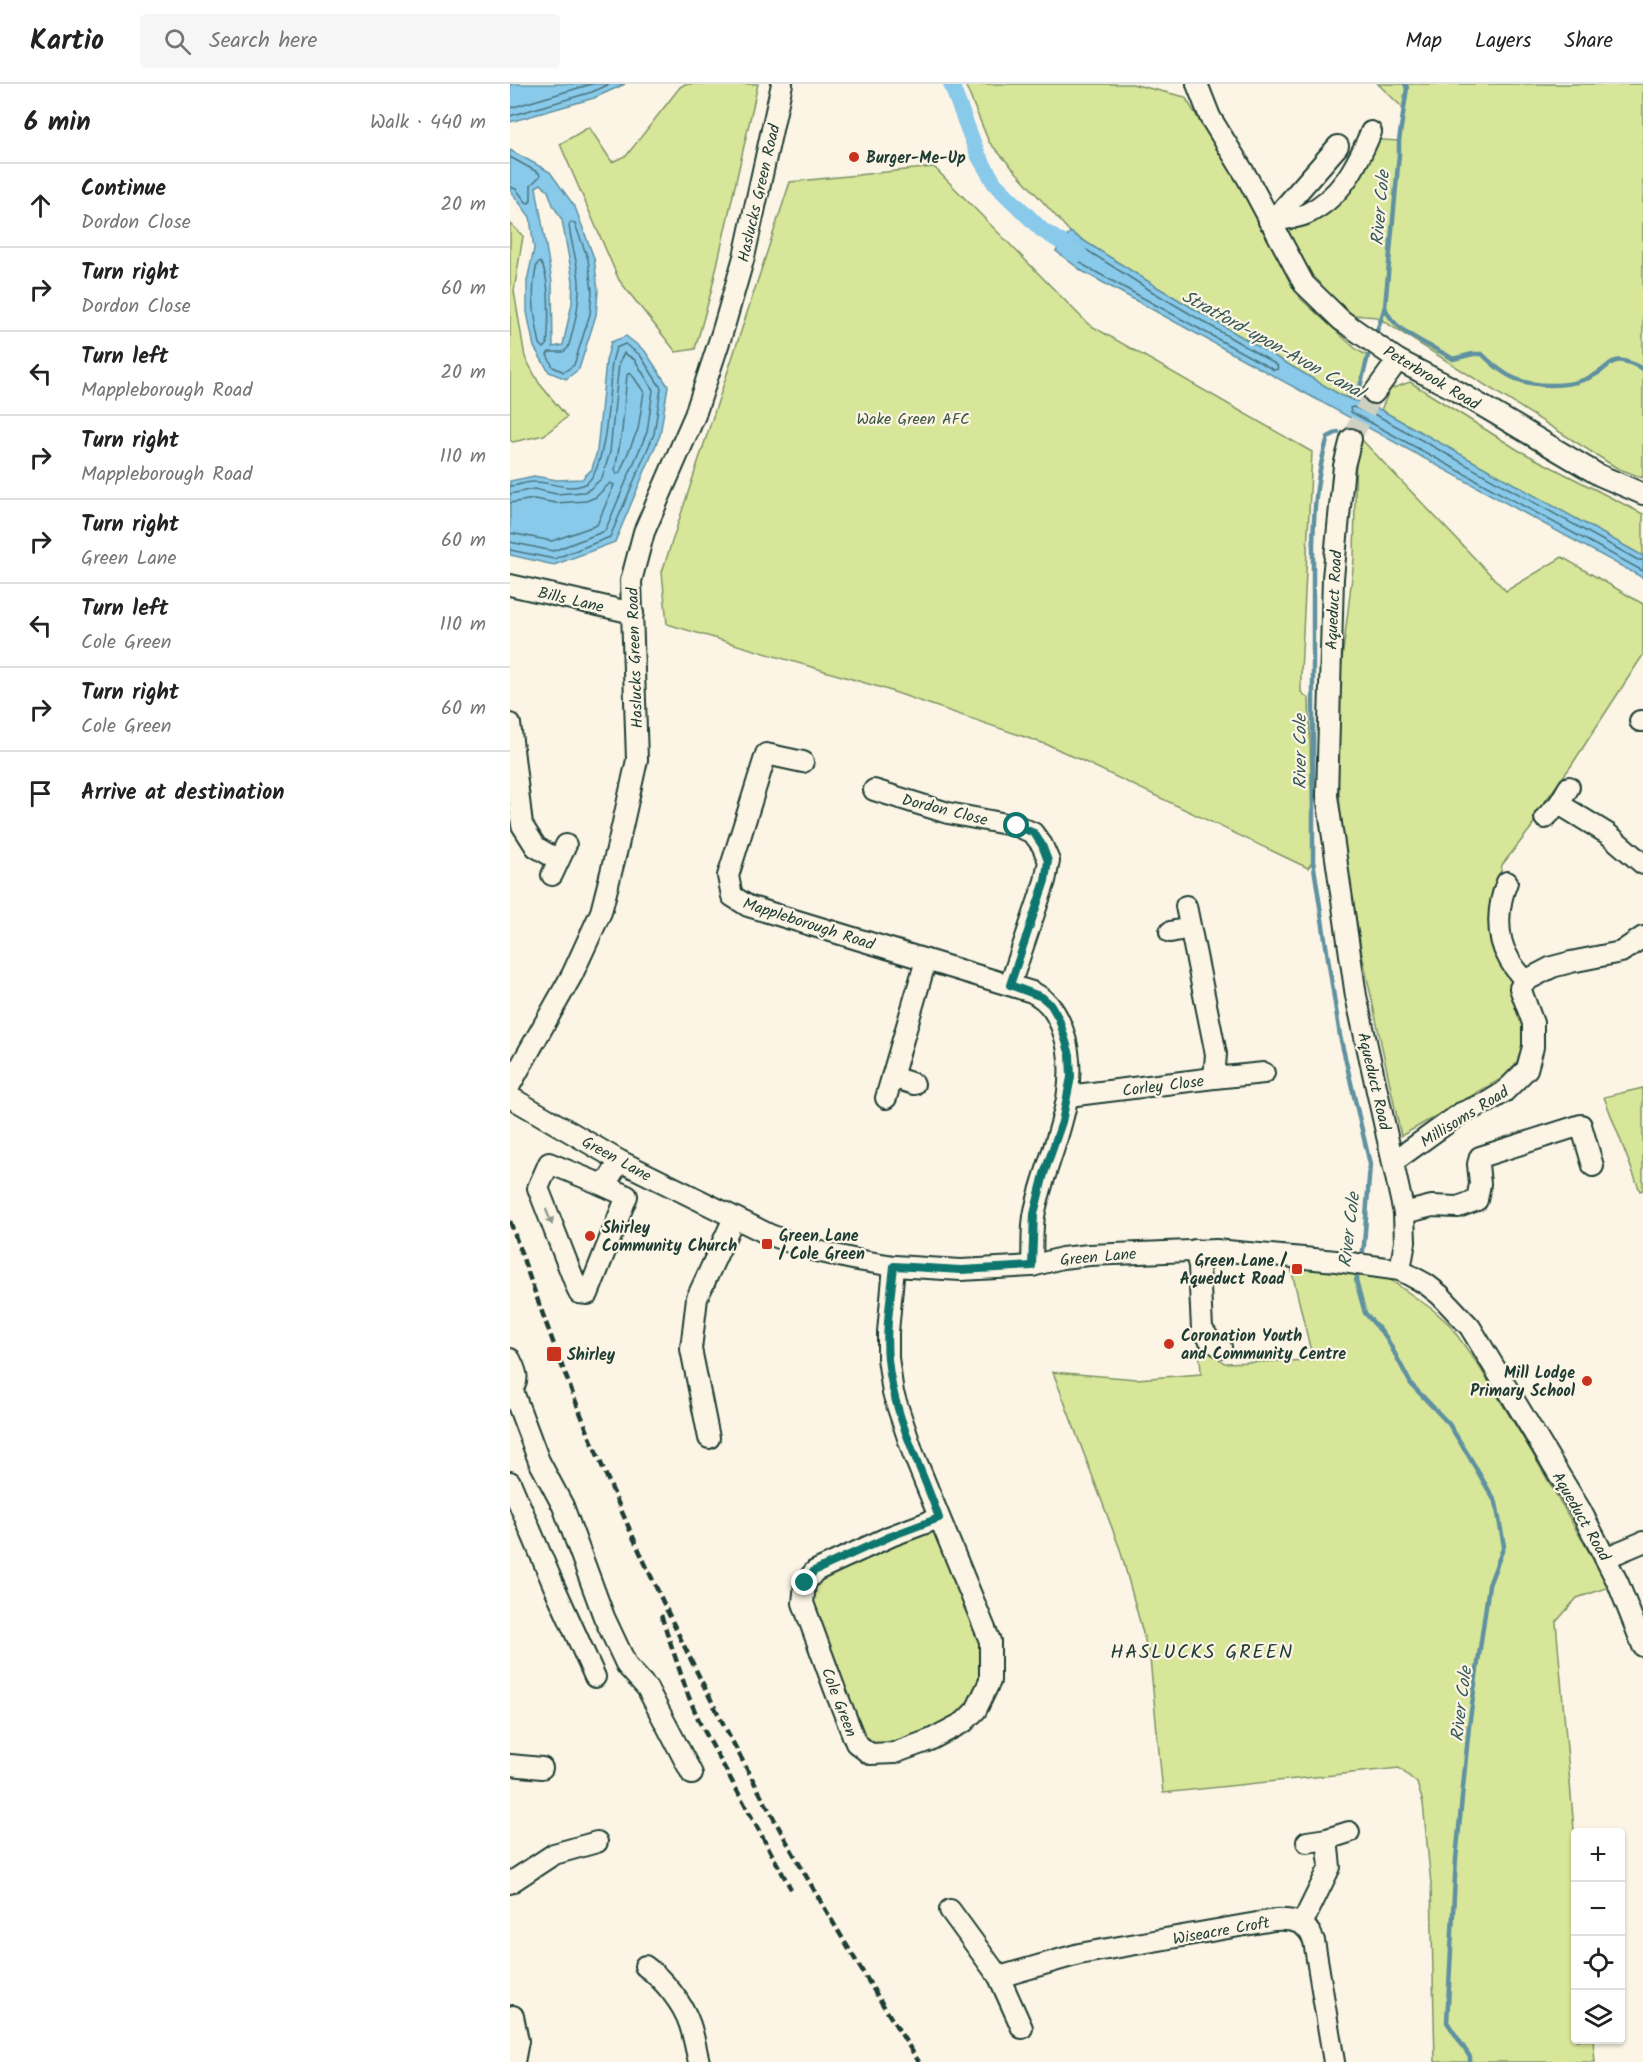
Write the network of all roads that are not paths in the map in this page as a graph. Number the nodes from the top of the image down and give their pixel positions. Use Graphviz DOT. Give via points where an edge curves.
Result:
graph roads {
  1 [pos="782,84"];
  2 [pos="1196,85"];
  3 [pos="1371,132"];
  4 [pos="1338,146"];
  5 [pos="1269,221"];
  6 [pos="1398,360"];
  7 [pos="1374,393"];
  8 [pos="1351,439"];
  9 [pos="1643,494"];
  10 [pos="510,585"];
  11 [pos="633,613"];
  12 [pos="510,724"];
  13 [pos="803,762"];
  14 [pos="874,790"];
  15 [pos="1545,818"];
  16 [pos="559,860"];
  17 [pos="1643,864"];
  18 [pos="1507,882"];
  19 [pos="1186,906"];
  20 [pos="1190,928"];
  21 [pos="1170,932"];
  22 [pos="1643,937"];
  23 [pos="926,960"];
  24 [pos="1525,981"];
  25 [pos="1010,985"];
  26 [pos="1264,1073"];
  27 [pos="892,1077"];
  28 [pos="1214,1078"];
  29 [pos="914,1084"];
  30 [pos="510,1086"];
  31 [pos="1068,1096"];
  32 [pos="510,1097"];
  33 [pos="886,1098"];
  34 [pos="620,1161"];
  35 [pos="1393,1162"];
  36 [pos="1593,1166"];
  37 [pos="598,1183"];
  38 [pos="1404,1213"];
  39 [pos="734,1218"];
  40 [pos="1194,1250"];
  41 [pos="894,1266"];
  42 [pos="1032,1266"];
  43 [pos="1400,1270"];
  44 [pos="1221,1347"];
  45 [pos="510,1359"];
  46 [pos="511,1390"];
  47 [pos="709,1438"];
  48 [pos="510,1482"];
  49 [pos="939,1518"];
  50 [pos="1643,1542"];
  51 [pos="1605,1558"];
  52 [pos="1643,1646"];
  53 [pos="595,1677"];
  54 [pos="510,1765"];
  55 [pos="542,1767"];
  56 [pos="692,1774"];
  57 [pos="1349,1832"];
  58 [pos="1328,1839"];
  59 [pos="597,1842"];
  60 [pos="1306,1842"];
  61 [pos="510,1883"];
  62 [pos="950,1910"];
  63 [pos="1302,1924"];
  64 [pos="645,1966"];
  65 [pos="999,1977"];
  66 [pos="513,2016"];
  67 [pos="1022,2028"];
  68 [pos="514,2062"];
  69 [pos="699,2062"];
  70 [pos="1334,2062"];
  1 -- 11 [label="street, Haslucks Green Road" via="744,257 723,330 695,415 644,532 631,581"];
  2 -- 5 [label="street, Peterbrook Road"];
  3 -- 5 [label="street" via="1355,170 1327,201 1305,214"];
  4 -- 5 [label="street"];
  5 -- 6 [label="street, Peterbrook Road" via="1304,284 1341,320"];
  6 -- 7 [label="street"];
  6 -- 9 [label="street, Peterbrook Road" via="1599,475"];
  8 -- 35 [label="street, Aqueduct Road" via="1344,465 1333,578 1327,796 1356,996"];
  10 -- 11 [label="street, Bills Lane"];
  11 -- 30 [label="street, Haslucks Green Road" via="637,760 613,867 601,912 572,975"];
  12 -- 16 [label="street" via="522,825 536,847"];
  13 -- 23 [label="street, Mappleborough Road" via="766,754 728,876 732,896 748,906"];
  14 -- 25 [label="street, Dordon Close" via="948,813 1034,833 1048,861 1045,881"];
  15 -- 17 [label="street" via="1564,796"];
  18 -- 24 [label="street" via="1499,922 1506,956"];
  19 -- 20 [label="street, Corley Close"];
  20 -- 21 [label="street"];
  20 -- 28 [label="street, Corley Close" via="1216,1054"];
  22 -- 24 [label="street" via="1621,952 1552,967"];
  23 -- 25 [label="street, Mappleborough Road"];
  23 -- 27 [label="street"];
  24 -- 35 [label="street, Millisoms Road" via="1520,988 1533,1023 1533,1047 1527,1069 1504,1092 1461,1113"];
  25 -- 31 [label="street, Mappleborough Road" via="1042,997 1059,1019 1070,1055"];
  26 -- 28 [label="street"];
  27 -- 29 [label="street"];
  27 -- 33 [label="street"];
  28 -- 31 [label="street, Corley Close"];
  31 -- 42 [label="street, Mappleborough Road" via="1034,1214"];
  32 -- 34 [label="street, Green Lane"];
  34 -- 37 [label="street" via="608,1180"];
  34 -- 39 [label="street, Green Lane"];
  35 -- 38 [label="street, Aqueduct Road"];
  36 -- 38 [label="street" via="1581,1125 1480,1157 1477,1200 1458,1207 1432,1206"];
  37 -- 37 [label="street, one-way" via="549,1163 538,1188 579,1293 588,1294 627,1196"];
  38 -- 43 [label="street, Aqueduct Road" via="1405,1242"];
  39 -- 41 [label="street, Green Lane" via="785,1242"];
  39 -- 47 [label="street" via="697,1298 694,1318 691,1349"];
  40 -- 42 [label="street, Green Lane" via="1089,1255"];
  40 -- 43 [label="street, Green Lane"];
  40 -- 44 [label="street" via="1202,1329"];
  41 -- 42 [label="street, Green Lane" via="961,1270"];
  41 -- 49 [label="street, Cole Green" via="888,1332 893,1393"];
  43 -- 51 [label="street, Aqueduct Road" via="1440,1295 1470,1328 1581,1511"];
  45 -- 46 [label="street" via="517,1372"];
  46 -- 56 [label="street" via="627,1666 647,1689"];
  48 -- 53 [label="street"];
  49 -- 49 [label="street, Cole Green" via="990,1641 990,1681 976,1710 963,1722 894,1753 870,1754 856,1743 835,1690 803,1603 805,1583 814,1571"];
  50 -- 51 [label="street"];
  51 -- 52 [label="street, Aqueduct Road"];
  54 -- 55 [label="street"];
  57 -- 58 [label="street"];
  58 -- 60 [label="street"];
  58 -- 63 [label="street" via="1330,1867"];
  59 -- 61 [label="street" via="554,1854"];
  62 -- 65 [label="street"];
  63 -- 65 [label="street, Wiseacre Croft" via="1289,1919 1274,1920 1079,1954"];
  63 -- 70 [label="street" via="1314,1941"];
  64 -- 69 [label="street" via="681,2007 690,2024"];
  65 -- 67 [label="street"];
  66 -- 68 [label="street" via="518,2041"];
}
